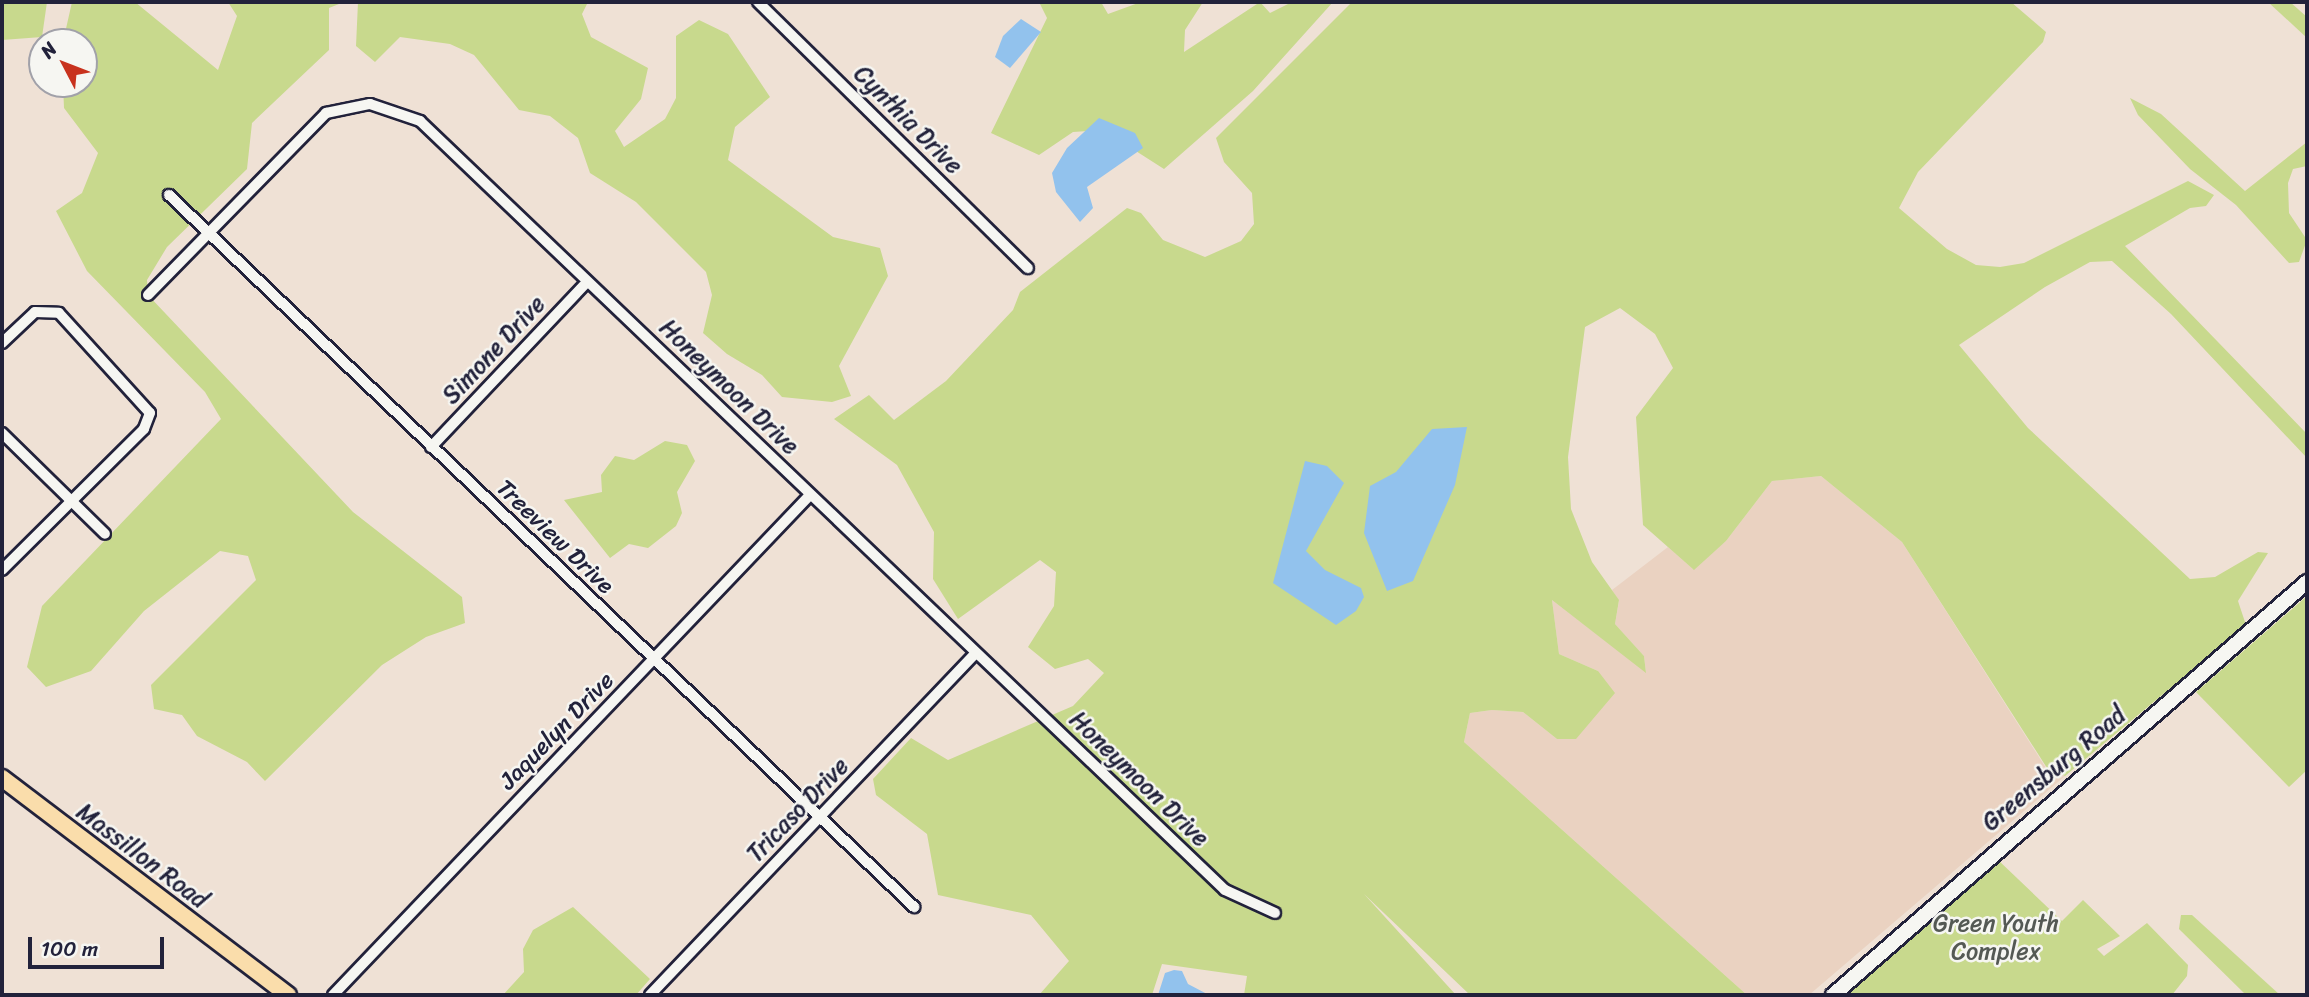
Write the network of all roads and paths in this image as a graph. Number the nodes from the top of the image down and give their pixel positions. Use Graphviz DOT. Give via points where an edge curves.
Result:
graph roads {
  1 [pos="758,2"];
  2 [pos="169,195"];
  3 [pos="206,233"];
  4 [pos="1028,268"];
  5 [pos="587,282"];
  6 [pos="148,295"];
  7 [pos="2,342"];
  8 [pos="2,433"];
  9 [pos="431,447"];
  10 [pos="810,495"];
  11 [pos="71,500"];
  12 [pos="105,534"];
  13 [pos="2,570"];
  14 [pos="2307,582"];
  15 [pos="976,653"];
  16 [pos="654,659"];
  17 [pos="2,778"];
  18 [pos="820,817"];
  19 [pos="914,907"];
  20 [pos="1275,913"];
  21 [pos="288,995"];
  22 [pos="333,995"];
  23 [pos="650,995"];
  24 [pos="1833,995"];
  1 -- 4 [label="street, Cynthia Drive"];
  2 -- 3 [label="street, Treeview Drive"];
  3 -- 5 [label="street, Honeymoon Drive" via="320,118 341,106 378,104 426,125"];
  3 -- 6 [label="street, Honeymoon Drive"];
  3 -- 9 [label="street, Treeview Drive"];
  5 -- 9 [label="street, Simone Drive"];
  5 -- 10 [label="street, Honeymoon Drive"];
  7 -- 11 [label="street" via="35,312 59,313 148,404 144,429"];
  8 -- 11 [label="street"];
  9 -- 16 [label="street, Treeview Drive"];
  10 -- 15 [label="street, Honeymoon Drive"];
  10 -- 16 [label="street, Jaquelyn Drive"];
  11 -- 12 [label="street"];
  11 -- 13 [label="street"];
  14 -- 24 [label="main road, Greensburg Road"];
  15 -- 18 [label="street, Tricaso Drive"];
  15 -- 20 [label="street, Honeymoon Drive" via="1225,890"];
  16 -- 18 [label="street, Treeview Drive"];
  16 -- 22 [label="street, Jaquelyn Drive"];
  17 -- 21 [label="main road, Massillon Road"];
  18 -- 19 [label="street, Treeview Drive"];
  18 -- 23 [label="street, Tricaso Drive"];
}
